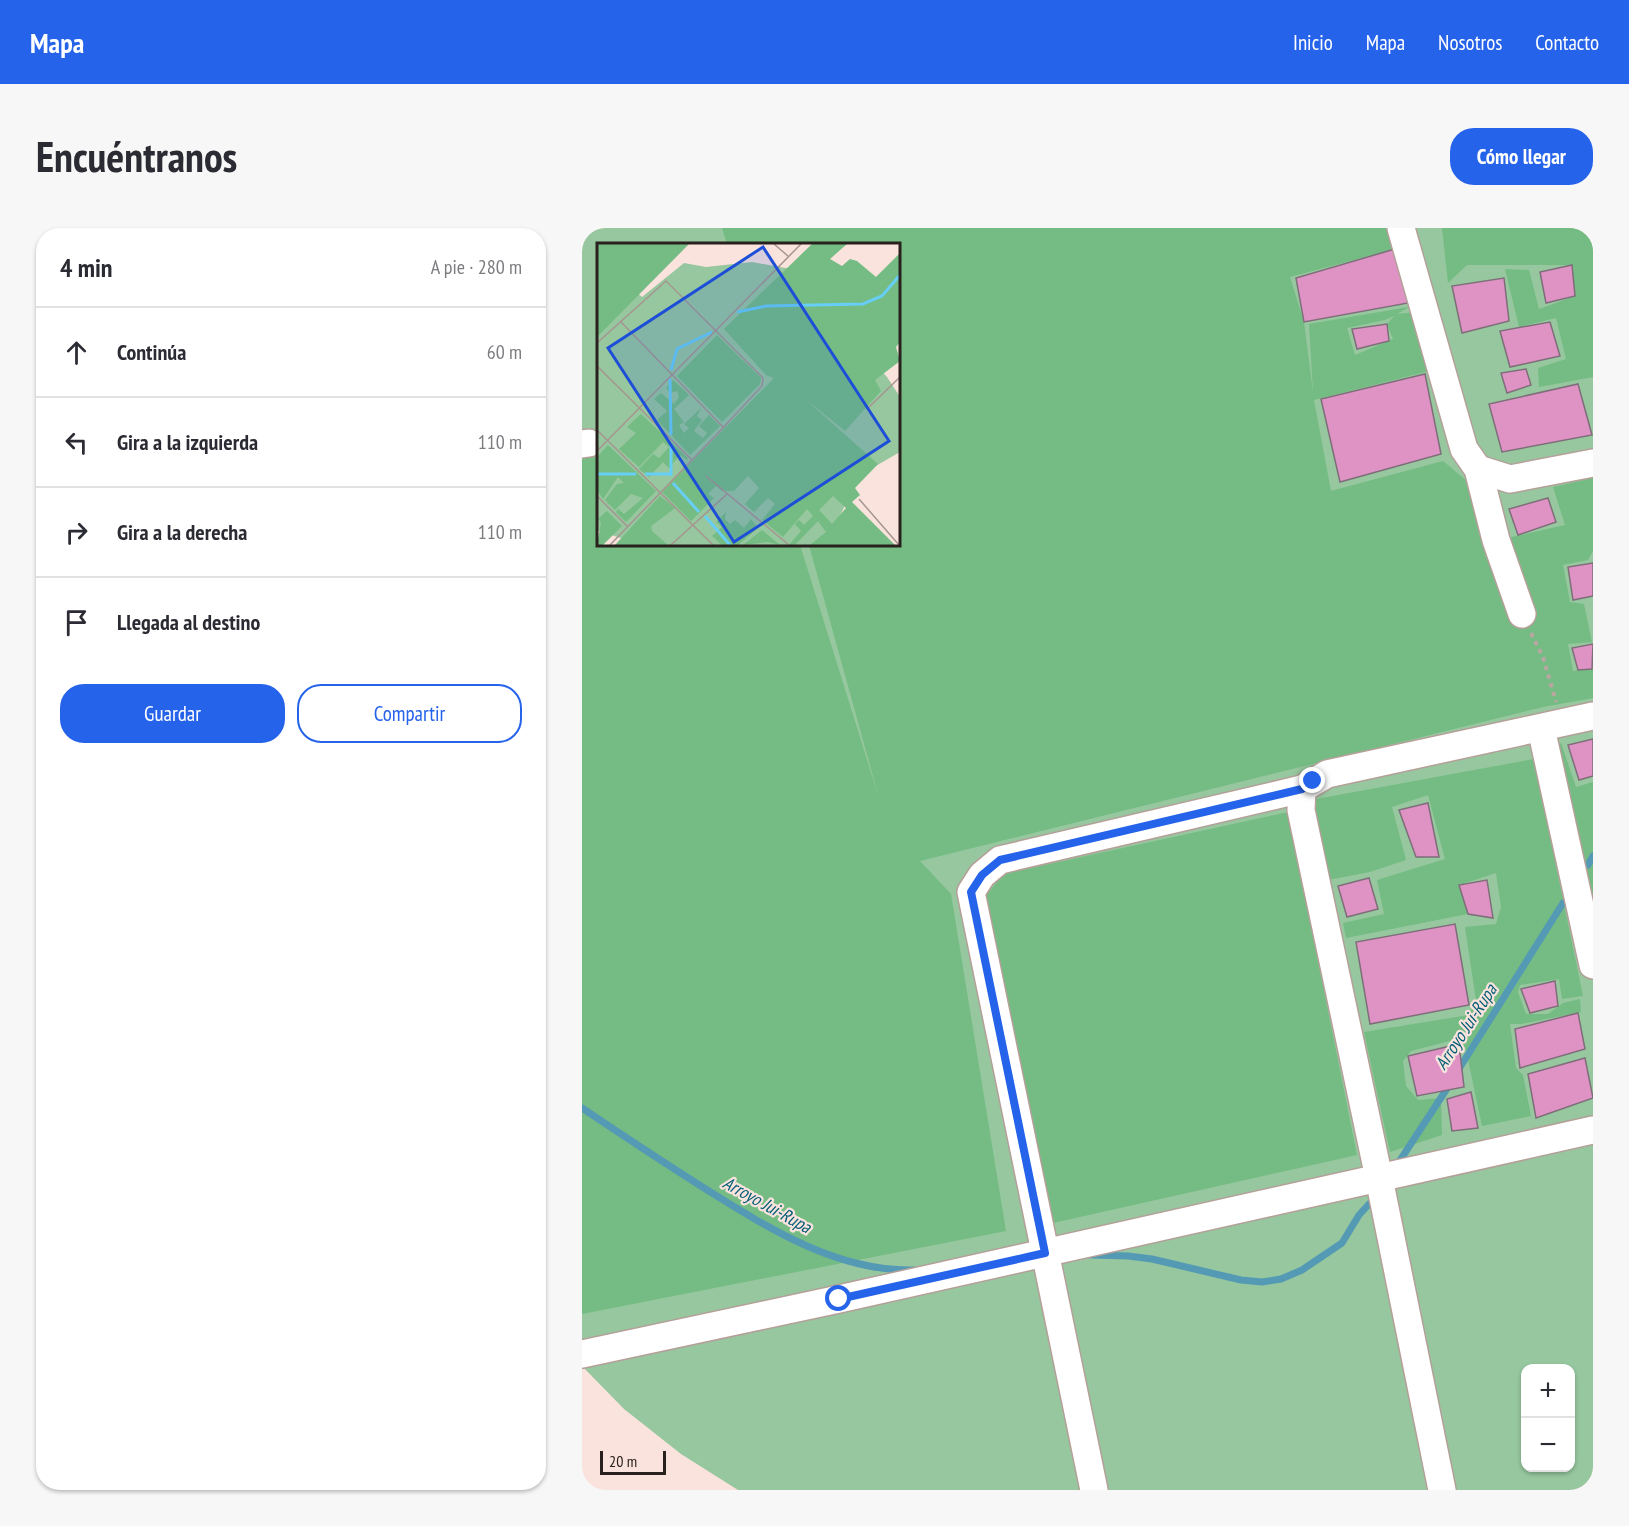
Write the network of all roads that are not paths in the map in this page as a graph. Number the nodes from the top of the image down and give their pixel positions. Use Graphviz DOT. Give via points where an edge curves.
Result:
graph roads {
  1 [pos="1401,228"];
  2 [pos="1593,463"];
  3 [pos="1478,469"];
  4 [pos="1522,614"];
  5 [pos="1593,717"];
  6 [pos="1552,726"];
  7 [pos="1302,789"];
  8 [pos="1593,965"];
  9 [pos="1593,1130"];
  10 [pos="1379,1178"];
  11 [pos="1045,1253"];
  12 [pos="582,1354"];
  13 [pos="1094,1490"];
  14 [pos="1442,1490"];
  1 -- 3 [label="street" via="1464,449"];
  2 -- 3 [label="street" via="1510,479"];
  3 -- 4 [label="street" via="1496,540"];
  5 -- 6 [label="street"];
  6 -- 7 [label="street" via="1327,774"];
  6 -- 8 [label="street"];
  7 -- 10 [label="street" via="1301,810"];
  7 -- 11 [label="street" via="1000,860 982,875 971,892"];
  9 -- 10 [label="street"];
  10 -- 11 [label="street"];
  10 -- 14 [label="street"];
  11 -- 12 [label="street"];
  11 -- 13 [label="street"];
}
